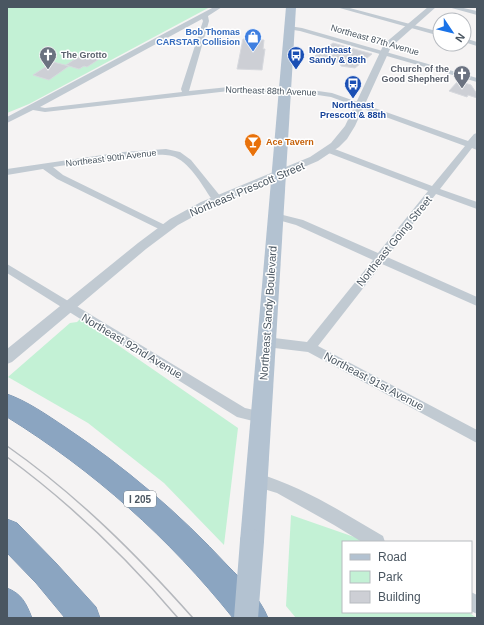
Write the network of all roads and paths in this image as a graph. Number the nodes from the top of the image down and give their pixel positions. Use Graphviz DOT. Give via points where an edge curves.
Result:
graph roads {
  1 [pos="220,7"];
  2 [pos="291,7"];
  3 [pos="339,7"];
  4 [pos="432,7"];
  5 [pos="451,7"];
  6 [pos="477,13"];
  7 [pos="204,15"];
  8 [pos="409,26"];
  9 [pos="289,28"];
  10 [pos="432,32"];
  11 [pos="383,53"];
  12 [pos="477,80"];
  13 [pos="284,91"];
  14 [pos="186,93"];
  15 [pos="359,106"];
  16 [pos="33,108"];
  17 [pos="7,120"];
  18 [pos="477,136"];
  19 [pos="474,146"];
  20 [pos="330,150"];
  21 [pos="45,166"];
  22 [pos="7,172"];
  23 [pos="278,175"];
  24 [pos="435,190"];
  25 [pos="217,199"];
  26 [pos="477,206"];
  27 [pos="275,216"];
  28 [pos="165,229"];
  29 [pos="380,258"];
  30 [pos="7,268"];
  31 [pos="477,302"];
  32 [pos="68,307"];
  33 [pos="266,342"];
  34 [pos="310,347"];
  35 [pos="10,356"];
  36 [pos="7,404"];
  37 [pos="261,417"];
  38 [pos="477,437"];
  39 [pos="256,480"];
  40 [pos="7,533"];
  41 [pos="375,541"];
  42 [pos="7,603"];
  43 [pos="17,618"];
  44 [pos="85,618"];
  45 [pos="246,618"];
  46 [pos="253,618"];
  1 -- 7 [label="street"];
  2 -- 9 [label="main road, Northeast Sandy Boulevard"];
  3 -- 8 [label="street"];
  4 -- 8 [label="street, Northeast Prescott Street"];
  5 -- 6 [label="street"];
  7 -- 14 [label="street" via="206,21 185,89"];
  7 -- 16 [label="street"];
  8 -- 10 [label="street"];
  8 -- 11 [label="street, Northeast Prescott Street" via="390,42"];
  9 -- 11 [label="street, Northeast 87th Avenue"];
  9 -- 13 [label="main road, Northeast Sandy Boulevard"];
  11 -- 12 [label="street, Northeast 87th Avenue"];
  11 -- 15 [label="street, Northeast Prescott Street"];
  13 -- 14 [label="street, Northeast 88th Avenue" via="237,88"];
  13 -- 15 [label="street, Northeast 88th Avenue" via="325,94"];
  13 -- 23 [label="main road, Northeast Sandy Boulevard"];
  14 -- 16 [label="street, Northeast 88th Avenue" via="46,110"];
  15 -- 19 [label="street, Northeast 88th Avenue"];
  15 -- 20 [label="street, Northeast Prescott Street" via="347,132"];
  16 -- 17 [label="street"];
  18 -- 19 [label="street, Northeast Going Street"];
  19 -- 24 [label="street, Northeast Going Street"];
  20 -- 23 [label="street, Northeast Prescott Street"];
  20 -- 24 [label="street"];
  21 -- 22 [label="street, Northeast 90th Avenue"];
  21 -- 25 [label="street, Northeast 90th Avenue" via="106,157 172,152 185,158"];
  21 -- 28 [label="street" via="60,177"];
  23 -- 25 [label="street, Northeast Prescott Street"];
  23 -- 27 [label="main road, Northeast Sandy Boulevard"];
  24 -- 26 [label="street"];
  24 -- 29 [label="street, Northeast Going Street"];
  25 -- 28 [label="street, Northeast Prescott Street"];
  27 -- 29 [label="street" via="299,222"];
  27 -- 33 [label="main road, Northeast Sandy Boulevard"];
  28 -- 32 [label="street, Northeast Prescott Street"];
  29 -- 31 [label="street"];
  29 -- 34 [label="street, Northeast Going Street"];
  30 -- 32 [label="street, Northeast 92nd Avenue"];
  32 -- 35 [label="street, Northeast Prescott Street"];
  32 -- 37 [label="street, Northeast 92nd Avenue" via="242,413"];
  33 -- 34 [label="street, Northeast 91st Avenue"];
  33 -- 37 [label="main road, Northeast Sandy Boulevard"];
  34 -- 38 [label="street, Northeast 91st Avenue"];
  36 -- 46 [label="highway, I 205" via="67,441 137,497 210,568"];
  37 -- 39 [label="main road, Northeast Sandy Boulevard"];
  39 -- 41 [label="street" via="280,486 340,518"];
  39 -- 45 [label="main road, Northeast Sandy Boulevard, bridge"];
  40 -- 44 [label="highway"];
  42 -- 43 [label="highway"];
}
